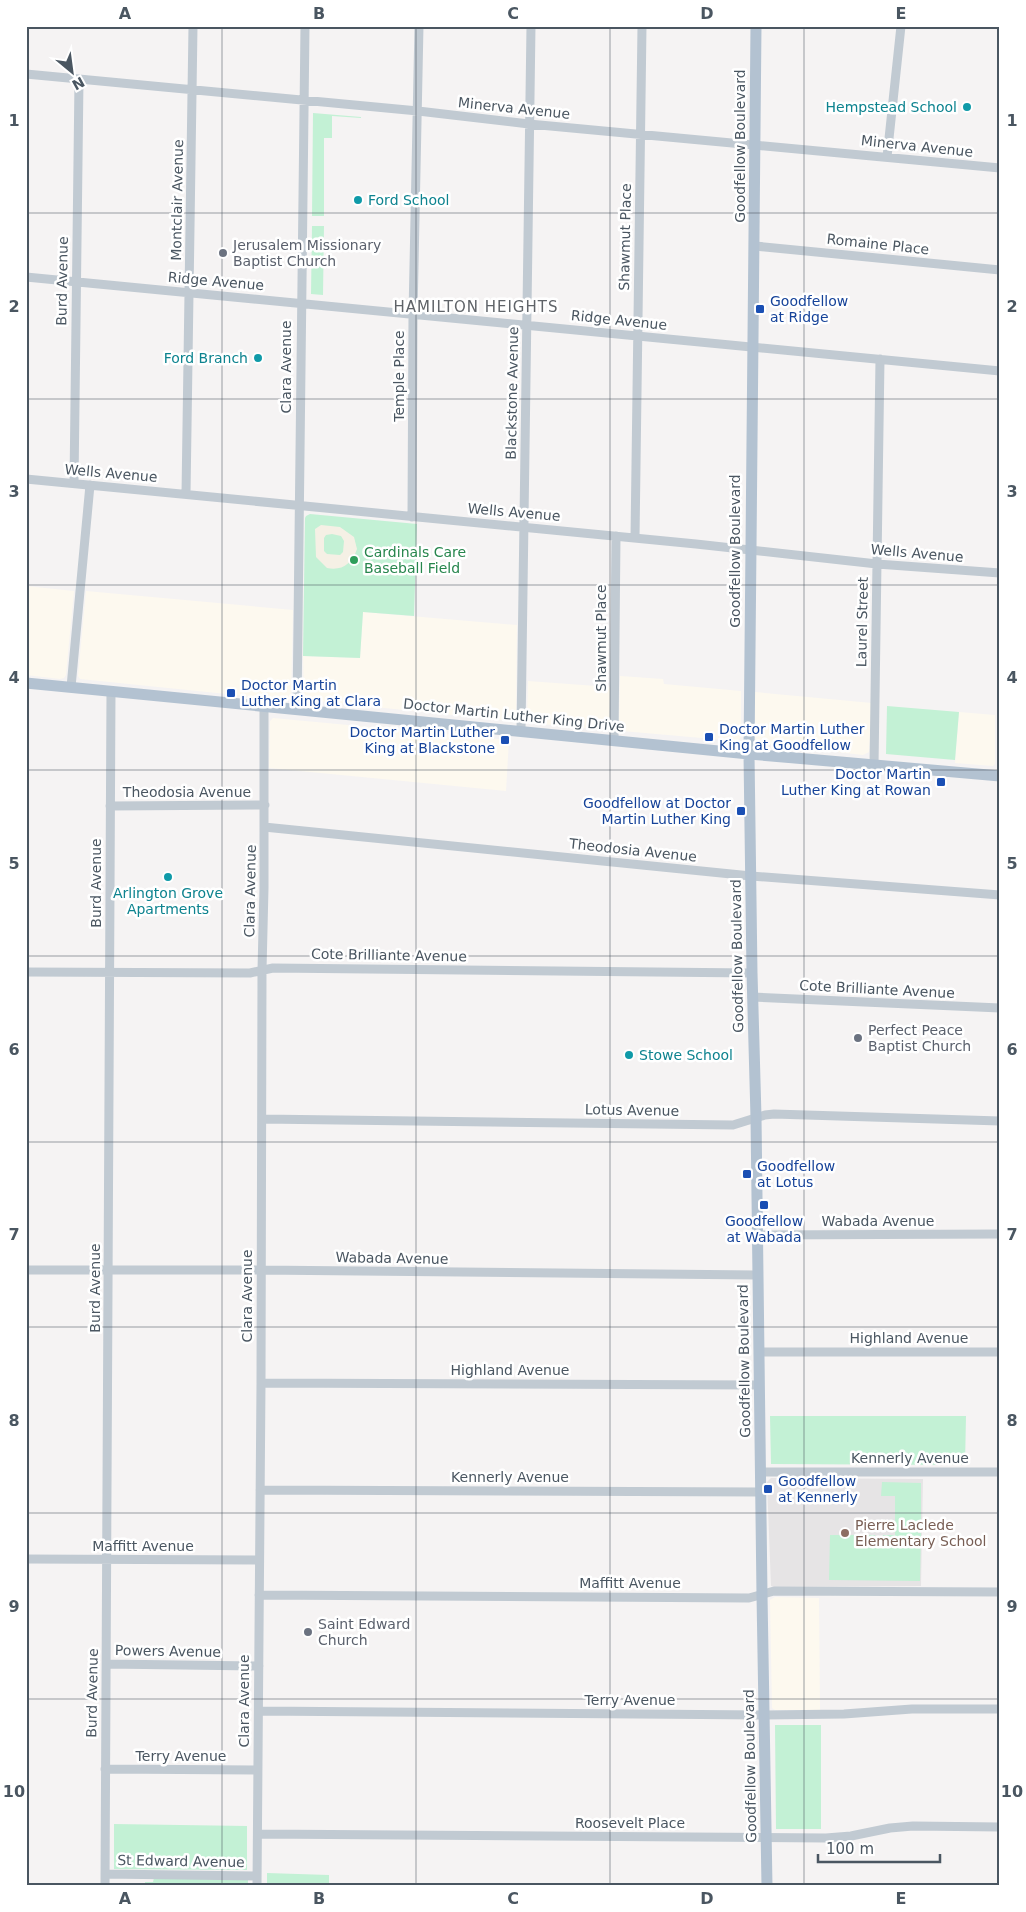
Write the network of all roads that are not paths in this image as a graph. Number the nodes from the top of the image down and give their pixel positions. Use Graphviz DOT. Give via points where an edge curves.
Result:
graph roads {
  1 [pos="193,26"];
  2 [pos="305,26"];
  3 [pos="419,26"];
  4 [pos="531,26"];
  5 [pos="642,26"];
  6 [pos="756,26"];
  7 [pos="901,26"];
  8 [pos="26,74"];
  9 [pos="79,80"];
  10 [pos="192,90"];
  11 [pos="303,102"];
  12 [pos="418,111"];
  13 [pos="530,124"];
  14 [pos="640,135"];
  15 [pos="755,144"];
  16 [pos="887,157"];
  17 [pos="1000,168"];
  18 [pos="754,246"];
  19 [pos="1000,270"];
  20 [pos="26,277"];
  21 [pos="76,283"];
  22 [pos="189,293"];
  23 [pos="300,302"];
  24 [pos="413,314"];
  25 [pos="526,324"];
  26 [pos="638,336"];
  27 [pos="752,347"];
  28 [pos="880,359"];
  29 [pos="1000,371"];
  30 [pos="26,479"];
  31 [pos="74,483"];
  32 [pos="90,485"];
  33 [pos="186,494"];
  34 [pos="299,506"];
  35 [pos="412,517"];
  36 [pos="524,527"];
  37 [pos="616,536"];
  38 [pos="635,538"];
  39 [pos="750,550"];
  40 [pos="877,564"];
  41 [pos="1000,573"];
  42 [pos="26,683"];
  43 [pos="71,687"];
  44 [pos="111,691"];
  45 [pos="264,706"];
  46 [pos="297,709"];
  47 [pos="522,731"];
  48 [pos="614,740"];
  49 [pos="749,754"];
  50 [pos="874,766"];
  51 [pos="1000,776"];
  52 [pos="265,805"];
  53 [pos="110,806"];
  54 [pos="264,827"];
  55 [pos="751,876"];
  56 [pos="1000,895"];
  57 [pos="262,970"];
  58 [pos="26,972"];
  59 [pos="110,973"];
  60 [pos="752,973"];
  61 [pos="752,996"];
  62 [pos="1000,1008"];
  63 [pos="756,1117"];
  64 [pos="262,1119"];
  65 [pos="1000,1121"];
  66 [pos="1000,1234"];
  67 [pos="757,1235"];
  68 [pos="26,1270"];
  69 [pos="260,1270"];
  70 [pos="108,1271"];
  71 [pos="757,1276"];
  72 [pos="759,1352"];
  73 [pos="1000,1352"];
  74 [pos="261,1382"];
  75 [pos="759,1385"];
  76 [pos="761,1472"];
  77 [pos="1000,1472"];
  78 [pos="260,1490"];
  79 [pos="760,1492"];
  80 [pos="26,1559"];
  81 [pos="106,1560"];
  82 [pos="259,1560"];
  83 [pos="1000,1592"];
  84 [pos="259,1595"];
  85 [pos="762,1595"];
  86 [pos="107,1664"];
  87 [pos="259,1666"];
  88 [pos="1000,1709"];
  89 [pos="259,1711"];
  90 [pos="765,1715"];
  91 [pos="105,1769"];
  92 [pos="258,1770"];
  93 [pos="1000,1826"];
  94 [pos="258,1834"];
  95 [pos="766,1837"];
  96 [pos="105,1874"];
  97 [pos="257,1876"];
  98 [pos="105,1886"];
  99 [pos="257,1886"];
  100 [pos="767,1886"];
  1 -- 10 [label="street, Montclair Avenue"];
  2 -- 11 [label="street, Clara Avenue"];
  3 -- 12 [label="street, Temple Place"];
  4 -- 13 [label="street, Blackstone Avenue"];
  5 -- 14 [label="street, Shawmut Place"];
  6 -- 15 [label="main road, Goodfellow Boulevard"];
  7 -- 16 [label="street"];
  8 -- 9 [label="street, Minerva Avenue"];
  9 -- 10 [label="street, Minerva Avenue"];
  9 -- 21 [label="street, Burd Avenue"];
  10 -- 11 [label="street, Minerva Avenue"];
  10 -- 22 [label="street, Montclair Avenue"];
  11 -- 12 [label="street, Minerva Avenue"];
  11 -- 23 [label="street, Clara Avenue"];
  12 -- 13 [label="street, Minerva Avenue"];
  12 -- 24 [label="street, Temple Place"];
  13 -- 14 [label="street, Minerva Avenue"];
  13 -- 25 [label="street, Blackstone Avenue"];
  14 -- 15 [label="street, Minerva Avenue"];
  14 -- 26 [label="street, Shawmut Place"];
  15 -- 16 [label="street, Minerva Avenue"];
  15 -- 18 [label="main road, Goodfellow Boulevard"];
  16 -- 17 [label="street, Minerva Avenue"];
  18 -- 19 [label="street, Romaine Place"];
  18 -- 27 [label="main road, Goodfellow Boulevard"];
  20 -- 21 [label="street, Ridge Avenue"];
  21 -- 22 [label="street, Ridge Avenue"];
  21 -- 31 [label="street, Burd Avenue"];
  22 -- 23 [label="street, Ridge Avenue"];
  22 -- 33 [label="street, Montclair Avenue"];
  23 -- 24 [label="street, Ridge Avenue"];
  23 -- 34 [label="street, Clara Avenue"];
  24 -- 25 [label="street, Ridge Avenue"];
  24 -- 35 [label="street, Temple Place"];
  25 -- 26 [label="street, Ridge Avenue"];
  25 -- 36 [label="street, Blackstone Avenue"];
  26 -- 27 [label="street, Ridge Avenue"];
  26 -- 38 [label="street, Shawmut Place"];
  27 -- 28 [label="street, Ridge Avenue"];
  27 -- 39 [label="main road, Goodfellow Boulevard"];
  28 -- 29 [label="street, Ridge Avenue"];
  28 -- 40 [label="street, Laurel Street"];
  30 -- 31 [label="street, Wells Avenue"];
  31 -- 32 [label="street, Wells Avenue"];
  32 -- 33 [label="street, Wells Avenue"];
  32 -- 43 [label="street"];
  33 -- 34 [label="street, Wells Avenue"];
  34 -- 35 [label="street, Wells Avenue"];
  34 -- 46 [label="street, Clara Avenue"];
  35 -- 36 [label="street, Wells Avenue"];
  36 -- 37 [label="street, Wells Avenue"];
  36 -- 47 [label="street, Blackstone Avenue"];
  37 -- 38 [label="street, Wells Avenue"];
  37 -- 48 [label="street, Shawmut Place"];
  38 -- 39 [label="street, Wells Avenue"];
  39 -- 40 [label="street, Wells Avenue"];
  39 -- 49 [label="main road, Goodfellow Boulevard"];
  40 -- 41 [label="street, Wells Avenue"];
  40 -- 50 [label="street, Laurel Street"];
  42 -- 43 [label="main road, Doctor Martin Luther King Drive"];
  43 -- 44 [label="main road, Doctor Martin Luther King Drive"];
  44 -- 45 [label="main road, Doctor Martin Luther King Drive"];
  44 -- 53 [label="street, Burd Avenue"];
  45 -- 46 [label="main road, Doctor Martin Luther King Drive"];
  45 -- 52 [label="street, Clara Avenue"];
  46 -- 47 [label="main road, Doctor Martin Luther King Drive"];
  47 -- 48 [label="main road, Doctor Martin Luther King Drive"];
  48 -- 49 [label="main road, Doctor Martin Luther King Drive"];
  49 -- 50 [label="main road, Doctor Martin Luther King Drive"];
  49 -- 55 [label="main road, Goodfellow Boulevard"];
  50 -- 51 [label="main road, Doctor Martin Luther King Drive"];
  52 -- 53 [label="street, Theodosia Avenue"];
  52 -- 54 [label="street, Clara Avenue"];
  53 -- 59 [label="street, Burd Avenue"];
  54 -- 55 [label="street, Theodosia Avenue"];
  54 -- 57 [label="street, Clara Avenue"];
  55 -- 56 [label="street, Theodosia Avenue"];
  55 -- 60 [label="main road, Goodfellow Boulevard"];
  57 -- 59 [label="street, Cote Brilliante Avenue" via="250,973"];
  57 -- 60 [label="street, Cote Brilliante Avenue"];
  57 -- 64 [label="street, Clara Avenue"];
  58 -- 59 [label="street, Cote Brilliante Avenue"];
  59 -- 70 [label="street, Burd Avenue"];
  60 -- 61 [label="main road, Goodfellow Boulevard"];
  61 -- 62 [label="street, Cote Brilliante Avenue"];
  61 -- 63 [label="main road, Goodfellow Boulevard"];
  63 -- 64 [label="street, Lotus Avenue" via="734,1125"];
  63 -- 65 [label="street, Lotus Avenue" via="774,1114"];
  63 -- 67 [label="main road, Goodfellow Boulevard"];
  64 -- 69 [label="street, Clara Avenue"];
  66 -- 67 [label="street, Wabada Avenue"];
  67 -- 71 [label="main road, Goodfellow Boulevard"];
  68 -- 70 [label="street, Wabada Avenue"];
  69 -- 70 [label="street, Wabada Avenue"];
  69 -- 71 [label="street, Wabada Avenue"];
  69 -- 74 [label="street, Clara Avenue"];
  70 -- 81 [label="street, Burd Avenue"];
  71 -- 72 [label="main road, Goodfellow Boulevard"];
  72 -- 73 [label="street, Highland Avenue"];
  72 -- 75 [label="main road, Goodfellow Boulevard"];
  74 -- 75 [label="street, Highland Avenue"];
  74 -- 78 [label="street, Clara Avenue"];
  75 -- 76 [label="main road, Goodfellow Boulevard"];
  76 -- 77 [label="street, Kennerly Avenue"];
  76 -- 79 [label="main road, Goodfellow Boulevard"];
  78 -- 79 [label="street, Kennerly Avenue"];
  78 -- 82 [label="street, Clara Avenue"];
  79 -- 85 [label="main road, Goodfellow Boulevard"];
  80 -- 81 [label="street, Maffitt Avenue"];
  81 -- 82 [label="street, Maffitt Avenue"];
  81 -- 86 [label="street, Burd Avenue"];
  82 -- 84 [label="street, Clara Avenue"];
  83 -- 85 [label="street, Maffitt Avenue" via="774,1591"];
  84 -- 85 [label="street, Maffitt Avenue" via="749,1598"];
  84 -- 87 [label="street, Clara Avenue"];
  85 -- 90 [label="main road, Goodfellow Boulevard"];
  86 -- 87 [label="street, Powers Avenue"];
  86 -- 91 [label="street, Burd Avenue"];
  87 -- 89 [label="street, Clara Avenue"];
  88 -- 90 [label="street, Terry Avenue"];
  89 -- 90 [label="street, Terry Avenue"];
  89 -- 92 [label="street, Clara Avenue"];
  90 -- 95 [label="main road, Goodfellow Boulevard"];
  91 -- 92 [label="street, Terry Avenue"];
  91 -- 96 [label="street, Burd Avenue"];
  92 -- 94 [label="street, Clara Avenue"];
  93 -- 95 [label="street, Roosevelt Place" via="912,1826 851,1836"];
  94 -- 95 [label="street, Roosevelt Place"];
  94 -- 97 [label="street, Clara Avenue"];
  95 -- 100 [label="main road, Goodfellow Boulevard"];
  96 -- 97 [label="street, St Edward Avenue"];
  96 -- 98 [label="street, Burd Avenue"];
  97 -- 99 [label="street, Clara Avenue"];
}
